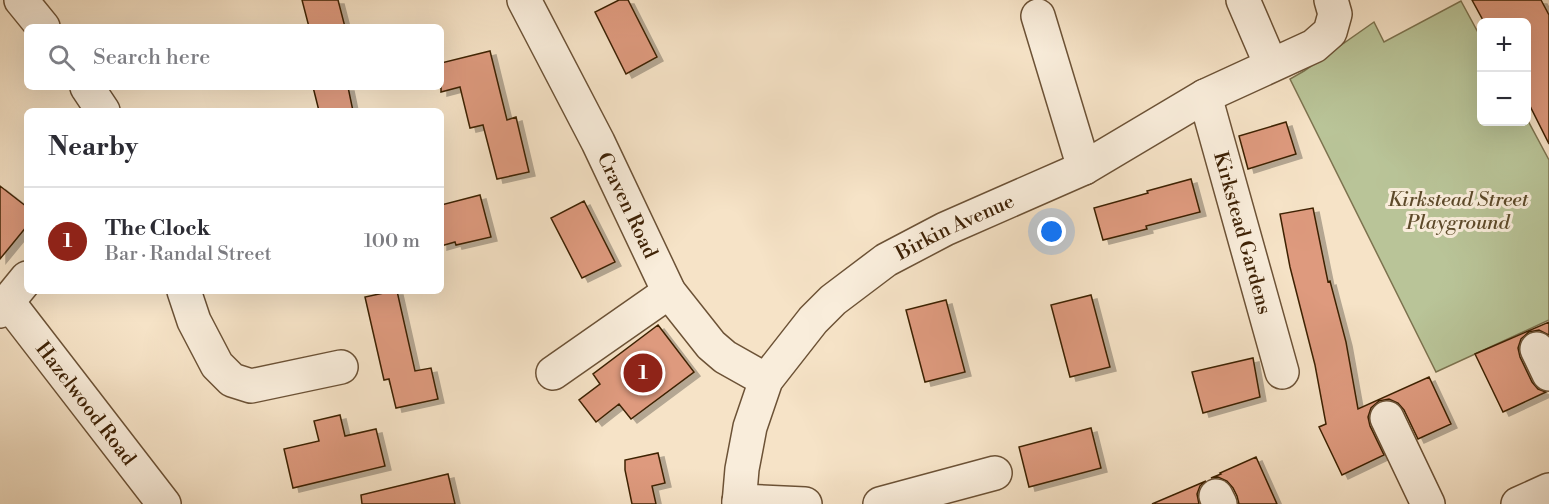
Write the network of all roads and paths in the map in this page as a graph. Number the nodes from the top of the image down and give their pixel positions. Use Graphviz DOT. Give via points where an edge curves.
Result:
graph roads {
  1 [pos="21,0"];
  2 [pos="524,0"];
  3 [pos="1243,0"];
  4 [pos="1331,0"];
  5 [pos="1038,16"];
  6 [pos="41,24"];
  7 [pos="1280,61"];
  8 [pos="89,90"];
  9 [pos="1205,96"];
  10 [pos="101,108"];
  11 [pos="1084,168"];
  12 [pos="669,292"];
  13 [pos="185,294"];
  14 [pos="12,297"];
  15 [pos="341,367"];
  16 [pos="1282,372"];
  17 [pos="553,373"];
  18 [pos="766,380"];
  19 [pos="1387,418"];
  20 [pos="995,473"];
  21 [pos="1549,490"];
  22 [pos="739,502"];
  23 [pos="164,504"];
  24 [pos="805,504"];
  25 [pos="880,504"];
  26 [pos="1428,504"];
  27 [pos="1518,504"];
  1 -- 6 [label="street"];
  2 -- 12 [label="street, Craven Road" via="598,142"];
  3 -- 7 [label="street"];
  4 -- 7 [label="street, Birkin Avenue" via="1335,14 1330,32 1314,46"];
  5 -- 11 [label="street"];
  7 -- 9 [label="street, Birkin Avenue"];
  8 -- 10 [label="street"];
  9 -- 11 [label="street, Birkin Avenue"];
  9 -- 16 [label="street, Kirkstead Gardens"];
  11 -- 18 [label="street, Birkin Avenue" via="945,229 886,260 832,300"];
  12 -- 17 [label="street"];
  12 -- 18 [label="street, Craven Road" via="711,345"];
  13 -- 15 [label="street" via="217,365 232,380 251,386"];
  14 -- 23 [label="street, Hazelwood Road"];
  18 -- 22 [label="street, Birkin Avenue" via="750,427"];
  19 -- 26 [label="street"];
  20 -- 25 [label="street"];
  21 -- 27 [label="street"];
  22 -- 24 [label="street"];
}
